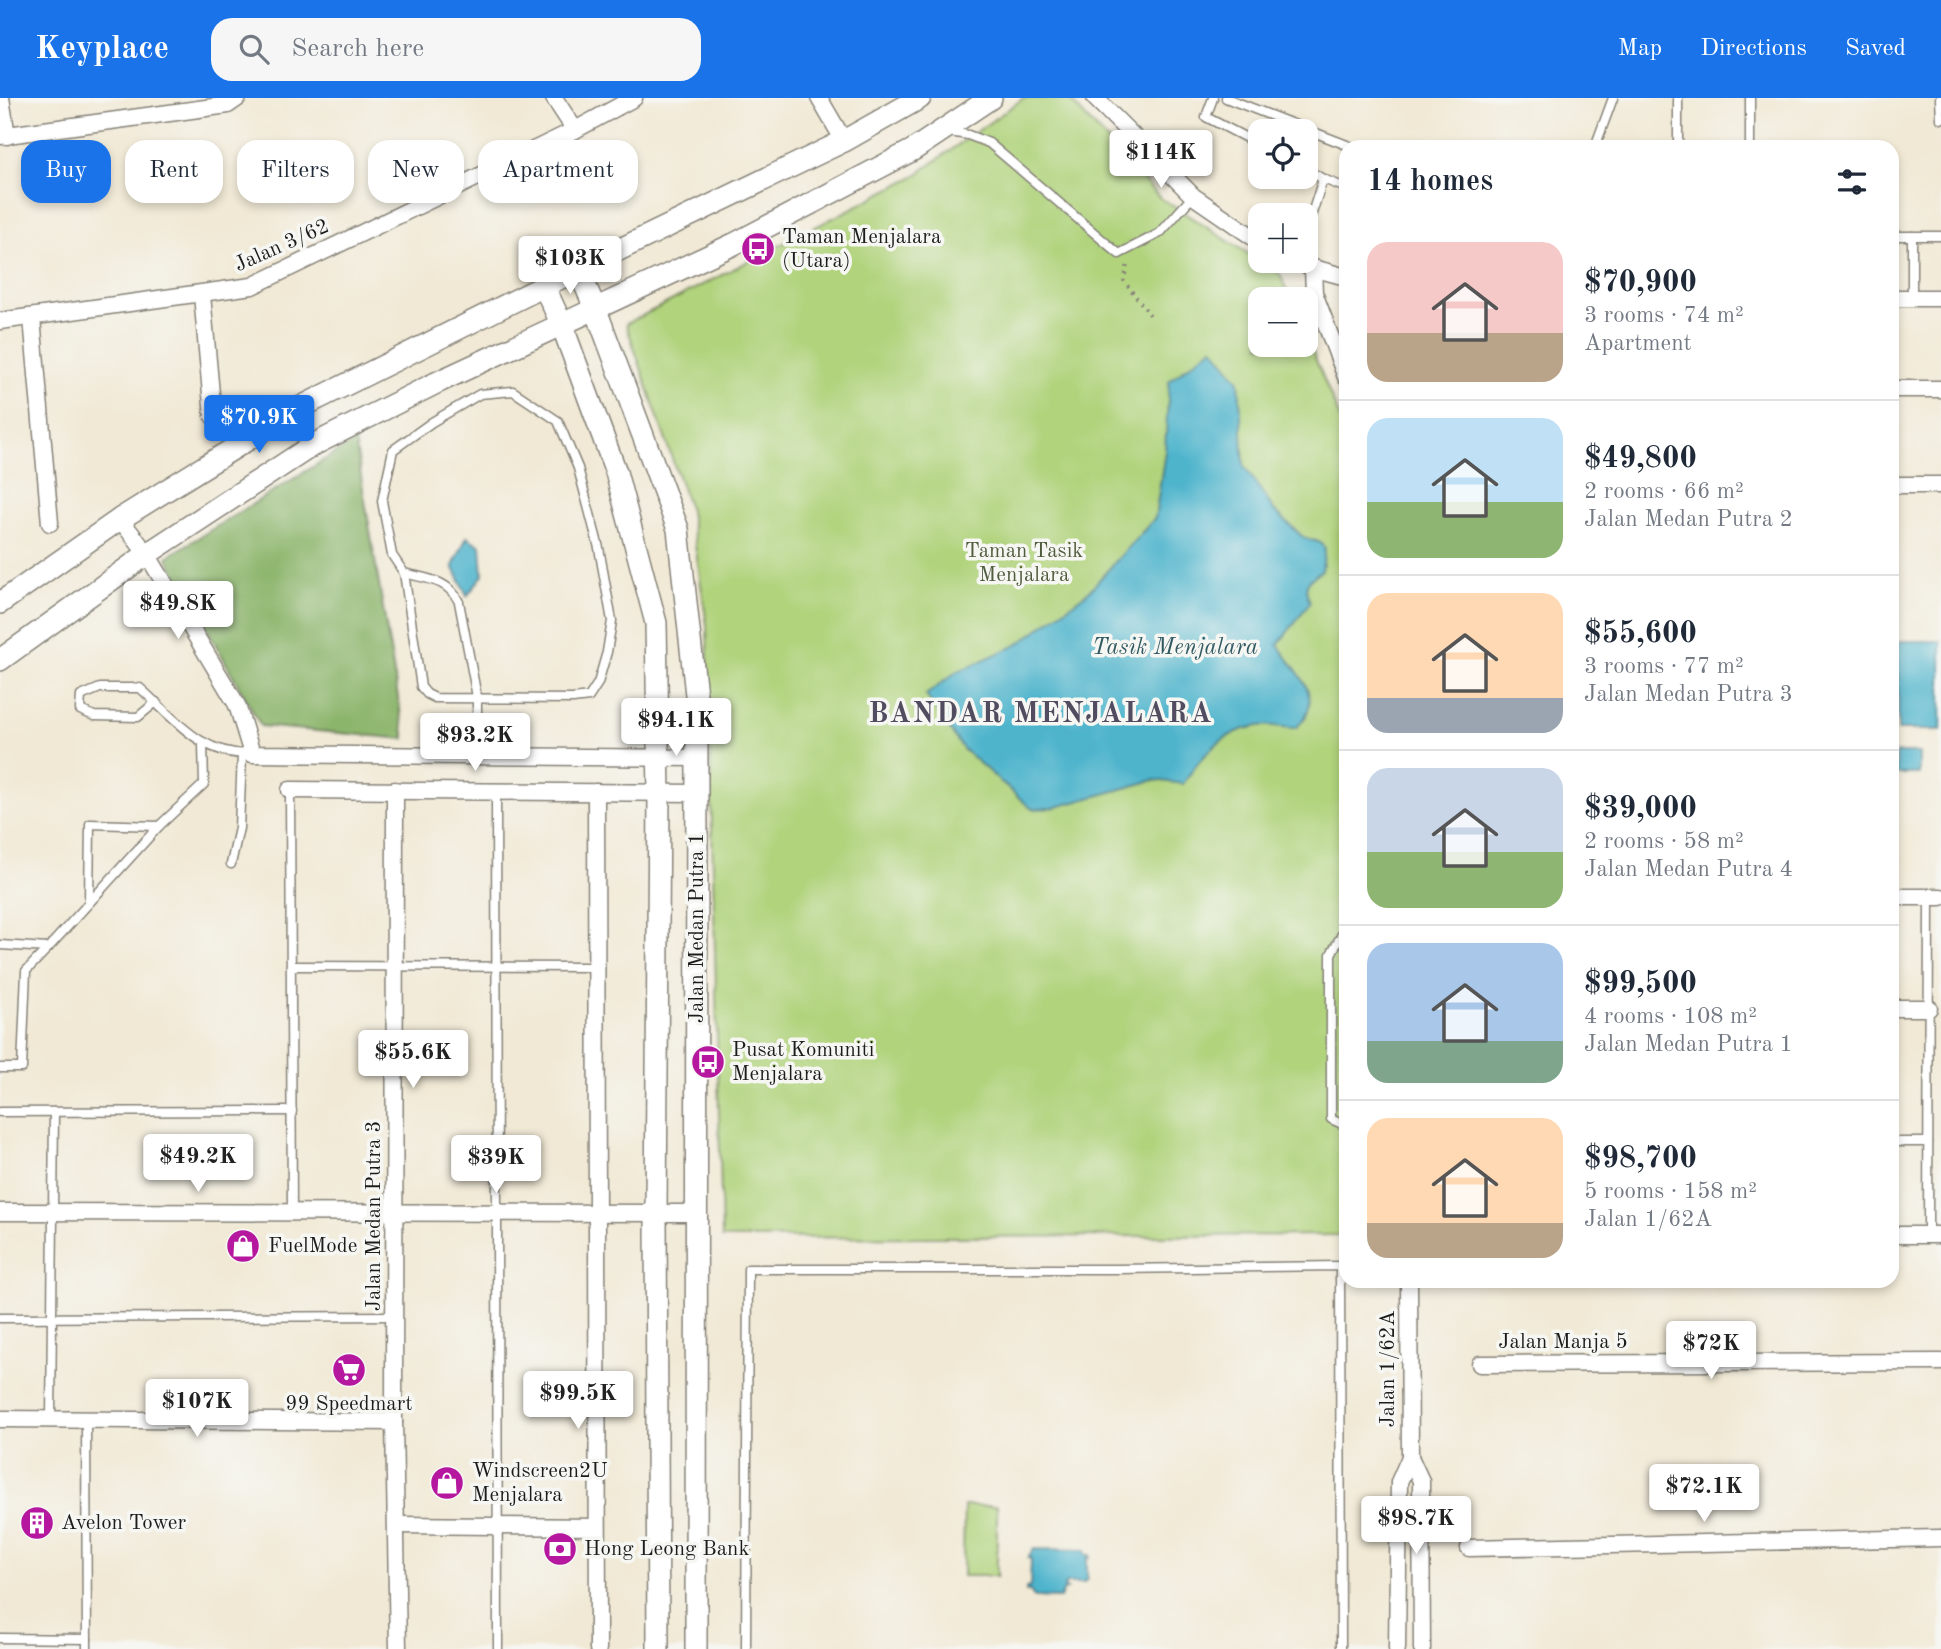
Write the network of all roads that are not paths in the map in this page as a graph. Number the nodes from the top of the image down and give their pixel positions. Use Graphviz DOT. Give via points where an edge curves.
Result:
graph roads {
  1 [pos="1,98"];
  2 [pos="238,98"];
  3 [pos="554,98"];
  4 [pos="634,98"];
  5 [pos="819,98"];
  6 [pos="920,98"];
  7 [pos="991,98"];
  8 [pos="1095,98"];
  9 [pos="1213,98"];
  10 [pos="1226,98"];
  11 [pos="1613,98"];
  12 [pos="1678,98"];
  13 [pos="1749,98"];
  14 [pos="1940,98"];
  15 [pos="1279,119"];
  16 [pos="1941,120"];
  17 [pos="575,130"];
  18 [pos="943,131"];
  19 [pos="1318,134"];
  20 [pos="3,136"];
  21 [pos="1248,139"];
  22 [pos="1597,140"];
  23 [pos="1678,140"];
  24 [pos="1750,140"];
  25 [pos="844,141"];
  26 [pos="1339,142"];
  27 [pos="1318,176"];
  28 [pos="1324,179"];
  29 [pos="1339,185"];
  30 [pos="1193,196"];
  31 [pos="1316,203"];
  32 [pos="1248,234"];
  33 [pos="1899,236"];
  34 [pos="1912,236"];
  35 [pos="1941,236"];
  36 [pos="578,269"];
  37 [pos="1318,269"];
  38 [pos="1313,273"];
  39 [pos="1339,274"];
  40 [pos="544,286"];
  41 [pos="202,295"];
  42 [pos="1912,298"];
  43 [pos="1941,298"];
  44 [pos="1899,299"];
  45 [pos="596,310"];
  46 [pos="32,318"];
  47 [pos="0,321"];
  48 [pos="562,326"];
  49 [pos="1339,359"];
  50 [pos="1899,389"];
  51 [pos="1941,389"];
  52 [pos="213,416"];
  53 [pos="1899,485"];
  54 [pos="1941,485"];
  55 [pos="120,519"];
  56 [pos="50,523"];
  57 [pos="147,554"];
  58 [pos="404,573"];
  59 [pos="0,603"];
  60 [pos="0,660"];
  61 [pos="477,697"];
  62 [pos="156,702"];
  63 [pos="202,744"];
  64 [pos="247,755"];
  65 [pos="477,755"];
  66 [pos="659,758"];
  67 [pos="697,758"];
  68 [pos="290,790"];
  69 [pos="395,790"];
  70 [pos="496,791"];
  71 [pos="596,792"];
  72 [pos="696,793"];
  73 [pos="659,794"];
  74 [pos="159,826"];
  75 [pos="231,864"];
  76 [pos="1899,897"];
  77 [pos="1935,897"];
  78 [pos="89,902"];
  79 [pos="1339,940"];
  80 [pos="0,945"];
  81 [pos="48,948"];
  82 [pos="291,966"];
  83 [pos="395,966"];
  84 [pos="496,967"];
  85 [pos="596,967"];
  86 [pos="1899,1008"];
  87 [pos="1929,1008"];
  88 [pos="0,1068"];
  89 [pos="292,1111"];
  90 [pos="0,1112"];
  91 [pos="54,1112"];
  92 [pos="1339,1123"];
  93 [pos="1899,1142"];
  94 [pos="1928,1142"];
  95 [pos="0,1212"];
  96 [pos="53,1212"];
  97 [pos="292,1213"];
  98 [pos="395,1213"];
  99 [pos="497,1213"];
  100 [pos="596,1213"];
  101 [pos="656,1213"];
  102 [pos="696,1213"];
  103 [pos="1899,1235"];
  104 [pos="1935,1235"];
  105 [pos="1339,1266"];
  106 [pos="1340,1288"];
  107 [pos="1409,1288"];
  108 [pos="395,1316"];
  109 [pos="0,1318"];
  110 [pos="52,1318"];
  111 [pos="1941,1362"];
  112 [pos="1480,1364"];
  113 [pos="0,1419"];
  114 [pos="51,1419"];
  115 [pos="86,1419"];
  116 [pos="394,1422"];
  117 [pos="1409,1457"];
  118 [pos="398,1525"];
  119 [pos="498,1526"];
  120 [pos="596,1527"];
  121 [pos="1941,1538"];
  122 [pos="1469,1548"];
  123 [pos="0,1638"];
  124 [pos="87,1644"];
  125 [pos="398,1649"];
  126 [pos="498,1649"];
  127 [pos="598,1649"];
  128 [pos="658,1649"];
  129 [pos="696,1649"];
  130 [pos="746,1649"];
  131 [pos="1341,1649"];
  132 [pos="1397,1649"];
  133 [pos="1422,1649"];
  1 -- 20 [label="street"];
  2 -- 20 [label="street" via="228,105"];
  3 -- 17 [label="street"];
  4 -- 17 [label="street, Jalan 3/62"];
  5 -- 25 [label="street"];
  6 -- 25 [label="street"];
  7 -- 18 [label="street"];
  8 -- 30 [label="street"];
  9 -- 21 [label="lane" via="1206,117"];
  10 -- 15 [label="lane"];
  11 -- 22 [label="lane"];
  12 -- 23 [label="lane"];
  13 -- 24 [label="lane"];
  14 -- 16 [label="lane"];
  17 -- 41 [label="street, Jalan 3/62" via="251,286"];
  18 -- 30 [label="lane" via="989,143 1119,254 1160,233"];
  18 -- 45 [label="street" via="734,244"];
  19 -- 26 [label="lane"];
  25 -- 36 [label="street"];
  27 -- 28 [label="lane"];
  28 -- 29 [label="lane"];
  28 -- 31 [label="lane"];
  30 -- 32 [label="street"];
  33 -- 34 [label="lane"];
  34 -- 35 [label="lane"];
  34 -- 42 [label="lane"];
  36 -- 40 [label="street"];
  36 -- 45 [label="street, Jalan Medan Putra 1"];
  37 -- 39 [label="street"];
  38 -- 49 [label="street" via="1314,293"];
  40 -- 48 [label="street, Jalan Medan Putra 1"];
  40 -- 55 [label="street" via="297,409"];
  41 -- 46 [label="street, Jalan 3/62"];
  41 -- 52 [label="street"];
  42 -- 43 [label="street"];
  42 -- 44 [label="street"];
  45 -- 48 [label="street"];
  45 -- 67 [label="street, Jalan Medan Putra 1" via="678,529"];
  46 -- 47 [label="street, Jalan 3/62"];
  46 -- 56 [label="street"];
  48 -- 57 [label="street" via="313,444"];
  48 -- 66 [label="street, Jalan Medan Putra 1" via="615,472 656,623"];
  50 -- 51 [label="street"];
  53 -- 54 [label="street"];
  55 -- 57 [label="street"];
  55 -- 59 [label="street"];
  57 -- 60 [label="street"];
  57 -- 64 [label="street" via="237,705"];
  58 -- 61 [label="lane" via="453,591"];
  58 -- 61 [label="lane" via="421,687 435,698"];
  58 -- 61 [label="lane" via="392,555 382,501 393,450 481,394 513,391 558,421 578,468 612,621 598,683 589,697 573,699"];
  61 -- 65 [label="lane"];
  62 -- 62 [label="lane" via="140,688 100,688 81,696 80,710 94,716 138,717"];
  62 -- 63 [label="lane"];
  63 -- 64 [label="lane"];
  63 -- 74 [label="lane" via="204,783"];
  64 -- 65 [label="street"];
  64 -- 75 [label="lane"];
  65 -- 66 [label="street"];
  66 -- 67 [label="street"];
  66 -- 73 [label="street, Jalan Medan Putra 1"];
  67 -- 72 [label="street, Jalan Medan Putra 1"];
  68 -- 69 [label="street"];
  68 -- 82 [label="lane"];
  69 -- 70 [label="street"];
  69 -- 83 [label="street, Jalan Medan Putra 3"];
  70 -- 71 [label="street"];
  70 -- 84 [label="lane"];
  71 -- 73 [label="street"];
  71 -- 85 [label="street"];
  72 -- 73 [label="street"];
  72 -- 102 [label="street, Jalan Medan Putra 1"];
  73 -- 101 [label="street, Jalan Medan Putra 1"];
  74 -- 78 [label="lane"];
  74 -- 78 [label="lane" via="90,824"];
  76 -- 77 [label="street"];
  77 -- 87 [label="lane"];
  78 -- 81 [label="lane"];
  79 -- 92 [label="lane" via="1331,954 1331,1119"];
  80 -- 81 [label="lane"];
  81 -- 88 [label="lane" via="26,971 22,1068"];
  82 -- 83 [label="lane"];
  82 -- 89 [label="lane"];
  83 -- 84 [label="lane"];
  83 -- 98 [label="street, Jalan Medan Putra 3"];
  84 -- 85 [label="lane"];
  84 -- 99 [label="lane"];
  85 -- 100 [label="street"];
  86 -- 87 [label="street"];
  87 -- 94 [label="lane"];
  89 -- 91 [label="lane"];
  89 -- 97 [label="lane"];
  90 -- 91 [label="lane"];
  91 -- 96 [label="lane"];
  93 -- 94 [label="lane"];
  94 -- 104 [label="lane"];
  95 -- 96 [label="street"];
  96 -- 97 [label="street"];
  96 -- 110 [label="lane"];
  97 -- 98 [label="street"];
  98 -- 99 [label="street"];
  98 -- 108 [label="street, Jalan Medan Putra 3"];
  99 -- 100 [label="street"];
  99 -- 119 [label="lane"];
  100 -- 101 [label="street"];
  100 -- 120 [label="street"];
  101 -- 102 [label="street"];
  101 -- 128 [label="street, Jalan Medan Putra 1"];
  102 -- 129 [label="street, Jalan Medan Putra 1"];
  103 -- 104 [label="street"];
  105 -- 130 [label="lane" via="748,1269"];
  106 -- 131 [label="lane"];
  107 -- 117 [label="street, Jalan 1/62A"];
  108 -- 110 [label="lane"];
  108 -- 116 [label="street, Jalan Medan Putra 3"];
  109 -- 110 [label="lane"];
  110 -- 114 [label="lane"];
  111 -- 112 [label="street, Jalan Manja 5"];
  113 -- 114 [label="street"];
  114 -- 115 [label="street"];
  115 -- 116 [label="street"];
  115 -- 124 [label="lane"];
  116 -- 118 [label="street, Jalan Medan Putra 3"];
  117 -- 132 [label="street, Jalan 1/62A" via="1399,1482"];
  117 -- 133 [label="street, Jalan 1/62A" via="1422,1481"];
  118 -- 119 [label="street"];
  118 -- 125 [label="street, Jalan Medan Putra 3"];
  119 -- 120 [label="street"];
  119 -- 126 [label="lane"];
  120 -- 127 [label="street"];
  121 -- 122 [label="street"];
  123 -- 124 [label="lane"];
}
